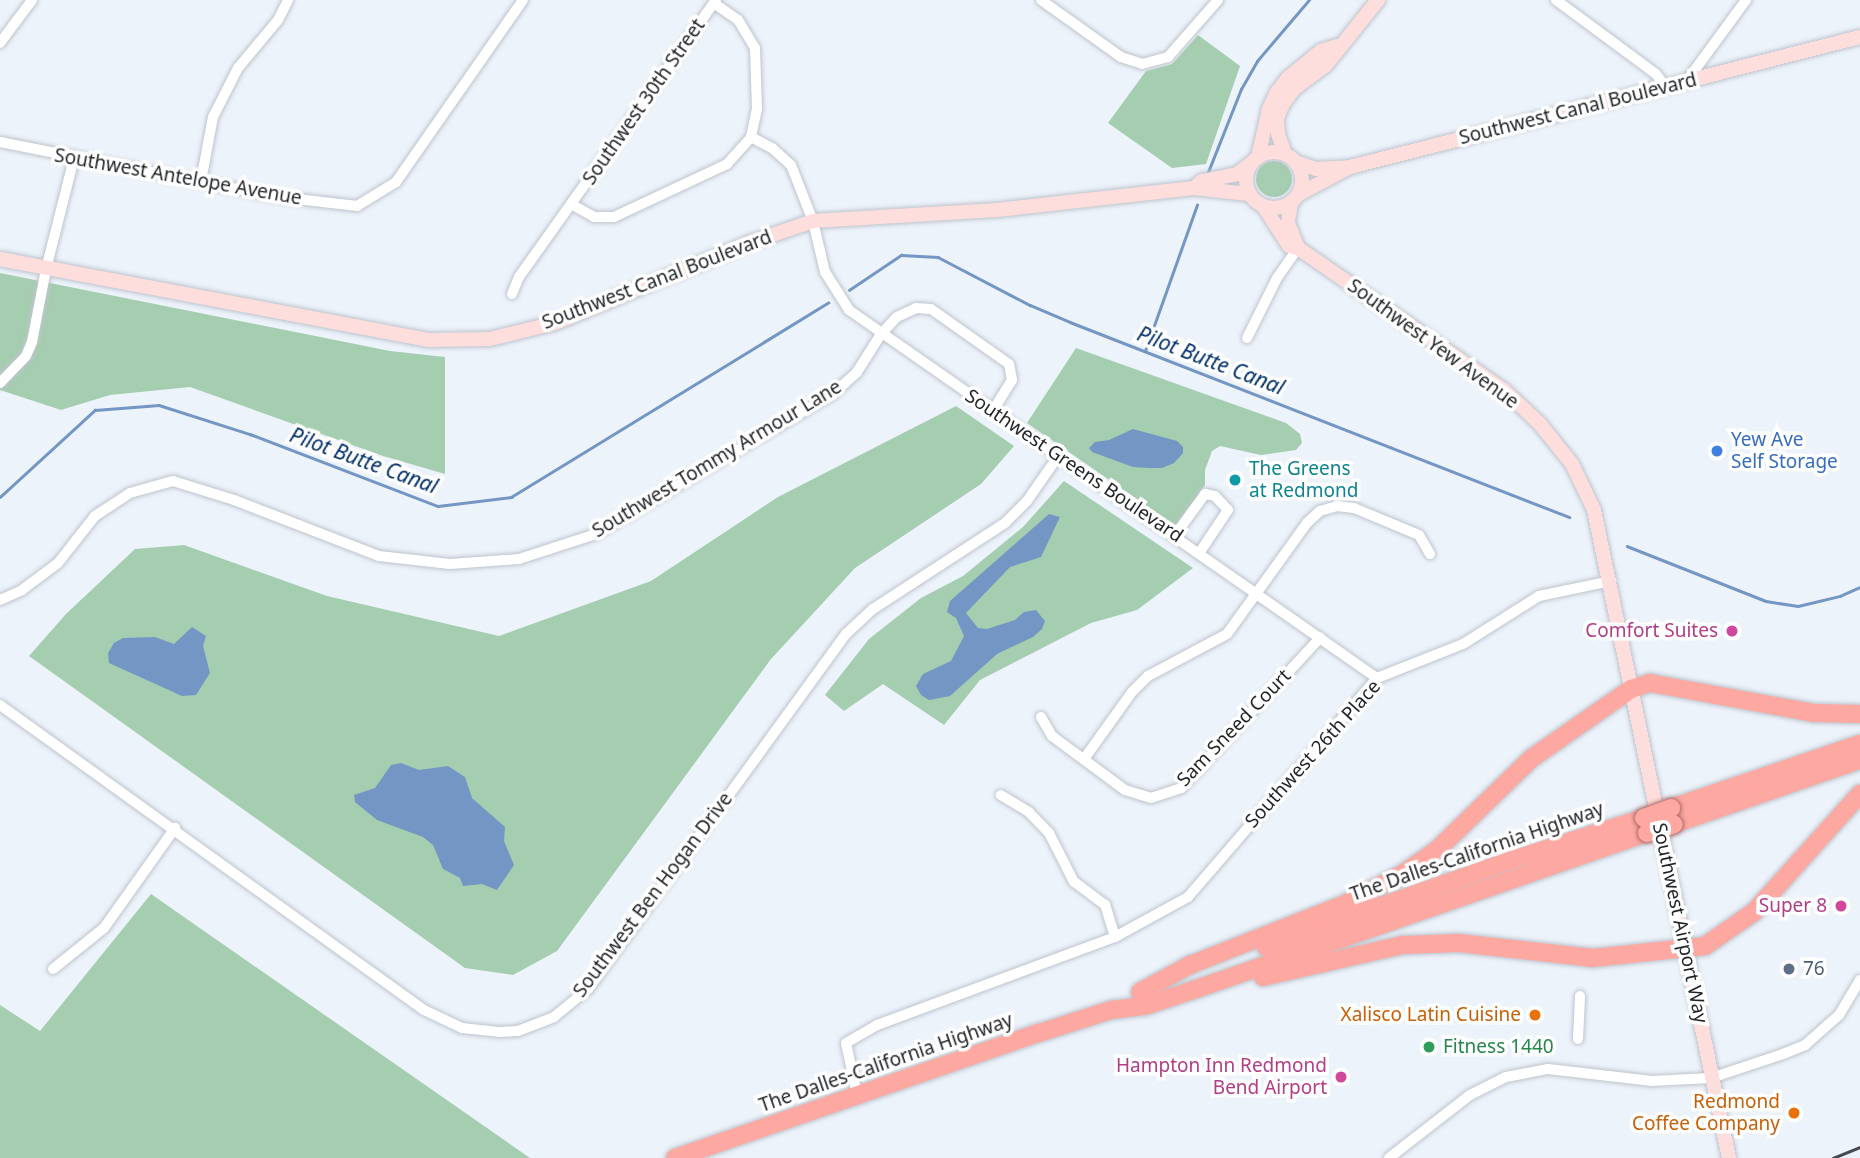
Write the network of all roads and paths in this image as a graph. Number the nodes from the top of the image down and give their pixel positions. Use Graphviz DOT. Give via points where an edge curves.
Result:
graph roads {
  1 [pos="32,0"];
  2 [pos="288,0"];
  3 [pos="523,0"];
  4 [pos="1041,0"];
  5 [pos="1218,0"];
  6 [pos="1378,0"];
  7 [pos="1556,0"];
  8 [pos="1746,0"];
  9 [pos="715,1"];
  10 [pos="1860,37"];
  11 [pos="0,43"];
  12 [pos="1337,46"];
  13 [pos="1686,82"];
  14 [pos="1665,86"];
  15 [pos="751,137"];
  16 [pos="0,142"];
  17 [pos="1290,158"];
  18 [pos="74,159"];
  19 [pos="1255,160"];
  20 [pos="1350,167"];
  21 [pos="201,181"];
  22 [pos="1194,188"];
  23 [pos="1249,194"];
  24 [pos="1295,198"];
  25 [pos="571,204"];
  26 [pos="1264,207"];
  27 [pos="813,221"];
  28 [pos="1298,248"];
  29 [pos="0,259"];
  30 [pos="46,269"];
  31 [pos="512,294"];
  32 [pos="881,334"];
  33 [pos="1247,338"];
  34 [pos="0,383"];
  35 [pos="993,410"];
  36 [pos="1059,455"];
  37 [pos="1175,535"];
  38 [pos="1199,552"];
  39 [pos="1430,554"];
  40 [pos="1611,580"];
  41 [pos="1258,593"];
  42 [pos="0,600"];
  43 [pos="1320,638"];
  44 [pos="1377,678"];
  45 [pos="1631,689"];
  46 [pos="0,705"];
  47 [pos="1860,714"];
  48 [pos="1041,717"];
  49 [pos="1860,744"];
  50 [pos="1084,760"];
  51 [pos="1860,760"];
  52 [pos="1860,794"];
  53 [pos="1001,795"];
  54 [pos="1672,816"];
  55 [pos="1645,826"];
  56 [pos="175,828"];
  57 [pos="1115,937"];
  58 [pos="1685,949"];
  59 [pos="53,969"];
  60 [pos="1860,980"];
  61 [pos="1196,989"];
  62 [pos="1140,992"];
  63 [pos="1580,996"];
  64 [pos="1111,1010"];
  65 [pos="1578,1039"];
  66 [pos="1711,1079"];
  67 [pos="857,1095"];
  68 [pos="675,1158"];
  69 [pos="1389,1158"];
  70 [pos="1729,1158"];
  1 -- 11 [label="street"];
  2 -- 21 [label="street" via="278,20 238,68 213,117"];
  3 -- 21 [label="street, Southwest Antelope Avenue" via="396,183 357,206"];
  4 -- 5 [label="street" via="1121,57 1142,64 1168,57"];
  6 -- 12 [label="main road"];
  7 -- 14 [label="street" via="1656,74"];
  8 -- 13 [label="street"];
  9 -- 15 [label="street" via="738,20 755,48 757,109"];
  9 -- 25 [label="street, Southwest 30th Street"];
  10 -- 13 [label="main road, Southwest Canal Boulevard"];
  12 -- 17 [label="main road" via="1325,66 1294,89 1277,118 1278,134"];
  12 -- 19 [label="main road" via="1321,51 1277,92"];
  13 -- 14 [label="main road, Southwest Canal Boulevard"];
  14 -- 20 [label="main road, Southwest Canal Boulevard"];
  15 -- 25 [label="street" via="727,164 614,217 594,217"];
  15 -- 27 [label="street, Southwest Greens Boulevard" via="792,165"];
  16 -- 18 [label="street, Southwest Antelope Avenue"];
  17 -- 19 [label="main road" via="1271,152"];
  17 -- 20 [label="main road, Southwest Canal Boulevard" via="1308,168"];
  17 -- 24 [label="main road" via="1302,177"];
  18 -- 21 [label="street, Southwest Antelope Avenue"];
  18 -- 30 [label="street"];
  19 -- 22 [label="main road, Southwest Canal Boulevard" via="1237,174 1202,181"];
  19 -- 23 [label="main road" via="1246,175"];
  20 -- 24 [label="main road"];
  22 -- 23 [label="main road, Southwest Canal Boulevard"];
  22 -- 27 [label="main road, Southwest Canal Boulevard" via="982,212"];
  23 -- 26 [label="main road"];
  24 -- 26 [label="main road" via="1280,208"];
  24 -- 28 [label="main road" via="1288,223"];
  25 -- 31 [label="street, Southwest 30th Street"];
  26 -- 28 [label="main road, Southwest Yew Avenue" via="1289,246"];
  27 -- 30 [label="main road, Southwest Canal Boulevard" via="555,323 490,339 430,340"];
  27 -- 32 [label="street, Southwest Greens Boulevard" via="825,272 849,310"];
  28 -- 33 [label="street"];
  28 -- 40 [label="main road, Southwest Yew Avenue" via="1504,390 1540,424 1572,464 1594,510"];
  29 -- 30 [label="main road, Southwest Canal Boulevard"];
  30 -- 34 [label="street" via="32,342 26,356"];
  32 -- 35 [label="street, Southwest Greens Boulevard"];
  32 -- 35 [label="street, Southwest Tommy Armour Lane" via="903,312 931,309 1011,368 1012,380"];
  32 -- 42 [label="street, Southwest Tommy Armour Lane" via="857,372 834,393 596,534 519,559 450,564 379,556 173,481 130,493 95,516 58,563"];
  35 -- 36 [label="street, Southwest Greens Boulevard"];
  36 -- 37 [label="street, Southwest Greens Boulevard"];
  36 -- 56 [label="street, Southwest Ben Hogan Drive" via="1027,501 1005,523 873,609 846,634 588,989 538,1025 499,1032 443,1021"];
  37 -- 38 [label="street, Southwest Greens Boulevard"];
  37 -- 38 [label="street" via="1205,494 1215,496 1228,510"];
  38 -- 41 [label="street, Southwest Greens Boulevard"];
  39 -- 41 [label="street" via="1419,535 1354,508 1330,506 1312,517"];
  40 -- 44 [label="street, Southwest 26th Place" via="1539,596 1462,644"];
  40 -- 45 [label="main road, Southwest Yew Avenue"];
  41 -- 43 [label="street, Southwest Greens Boulevard"];
  41 -- 50 [label="street" via="1227,634 1169,663 1132,692"];
  43 -- 44 [label="street, Southwest Greens Boulevard"];
  43 -- 50 [label="street, Sam Sneed Court" via="1181,788 1151,798 1125,790"];
  44 -- 57 [label="street, Southwest 26th Place" via="1188,897"];
  45 -- 47 [label="highway" via="1650,683 1813,713"];
  45 -- 58 [label="main road, Southwest Airport Way"];
  45 -- 62 [label="highway" via="1532,758 1438,849 1404,873 1347,903 1190,965"];
  46 -- 56 [label="street, Southwest Ben Hogan Drive"];
  48 -- 50 [label="street, Sam Sneed Court" via="1052,736"];
  49 -- 54 [label="highway, The Dalles-California Highway"];
  51 -- 54 [label="highway, The Dalles-California Highway"];
  52 -- 58 [label="highway" via="1754,912 1705,946"];
  53 -- 57 [label="street" via="1049,832 1074,881 1104,905"];
  54 -- 55 [label="highway, The Dalles-California Highway, bridge"];
  55 -- 61 [label="highway, The Dalles-California Highway"];
  55 -- 62 [label="highway, The Dalles-California Highway" via="1512,860"];
  56 -- 59 [label="street" via="104,928"];
  57 -- 67 [label="street, Southwest 26th Place" via="877,1025 846,1043"];
  58 -- 61 [label="highway" via="1593,958 1459,943 1403,945 1240,984"];
  58 -- 66 [label="main road, Southwest Airport Way"];
  60 -- 66 [label="street" via="1839,1015 1805,1045"];
  61 -- 64 [label="highway, The Dalles-California Highway" via="1145,1006"];
  62 -- 64 [label="highway, The Dalles-California Highway"];
  63 -- 65 [label="street"];
  64 -- 67 [label="highway, The Dalles-California Highway"];
  66 -- 69 [label="street" via="1652,1081 1548,1069 1506,1077 1470,1095"];
  66 -- 70 [label="main road, Southwest Airport Way"];
  67 -- 68 [label="highway, The Dalles-California Highway"];
}
